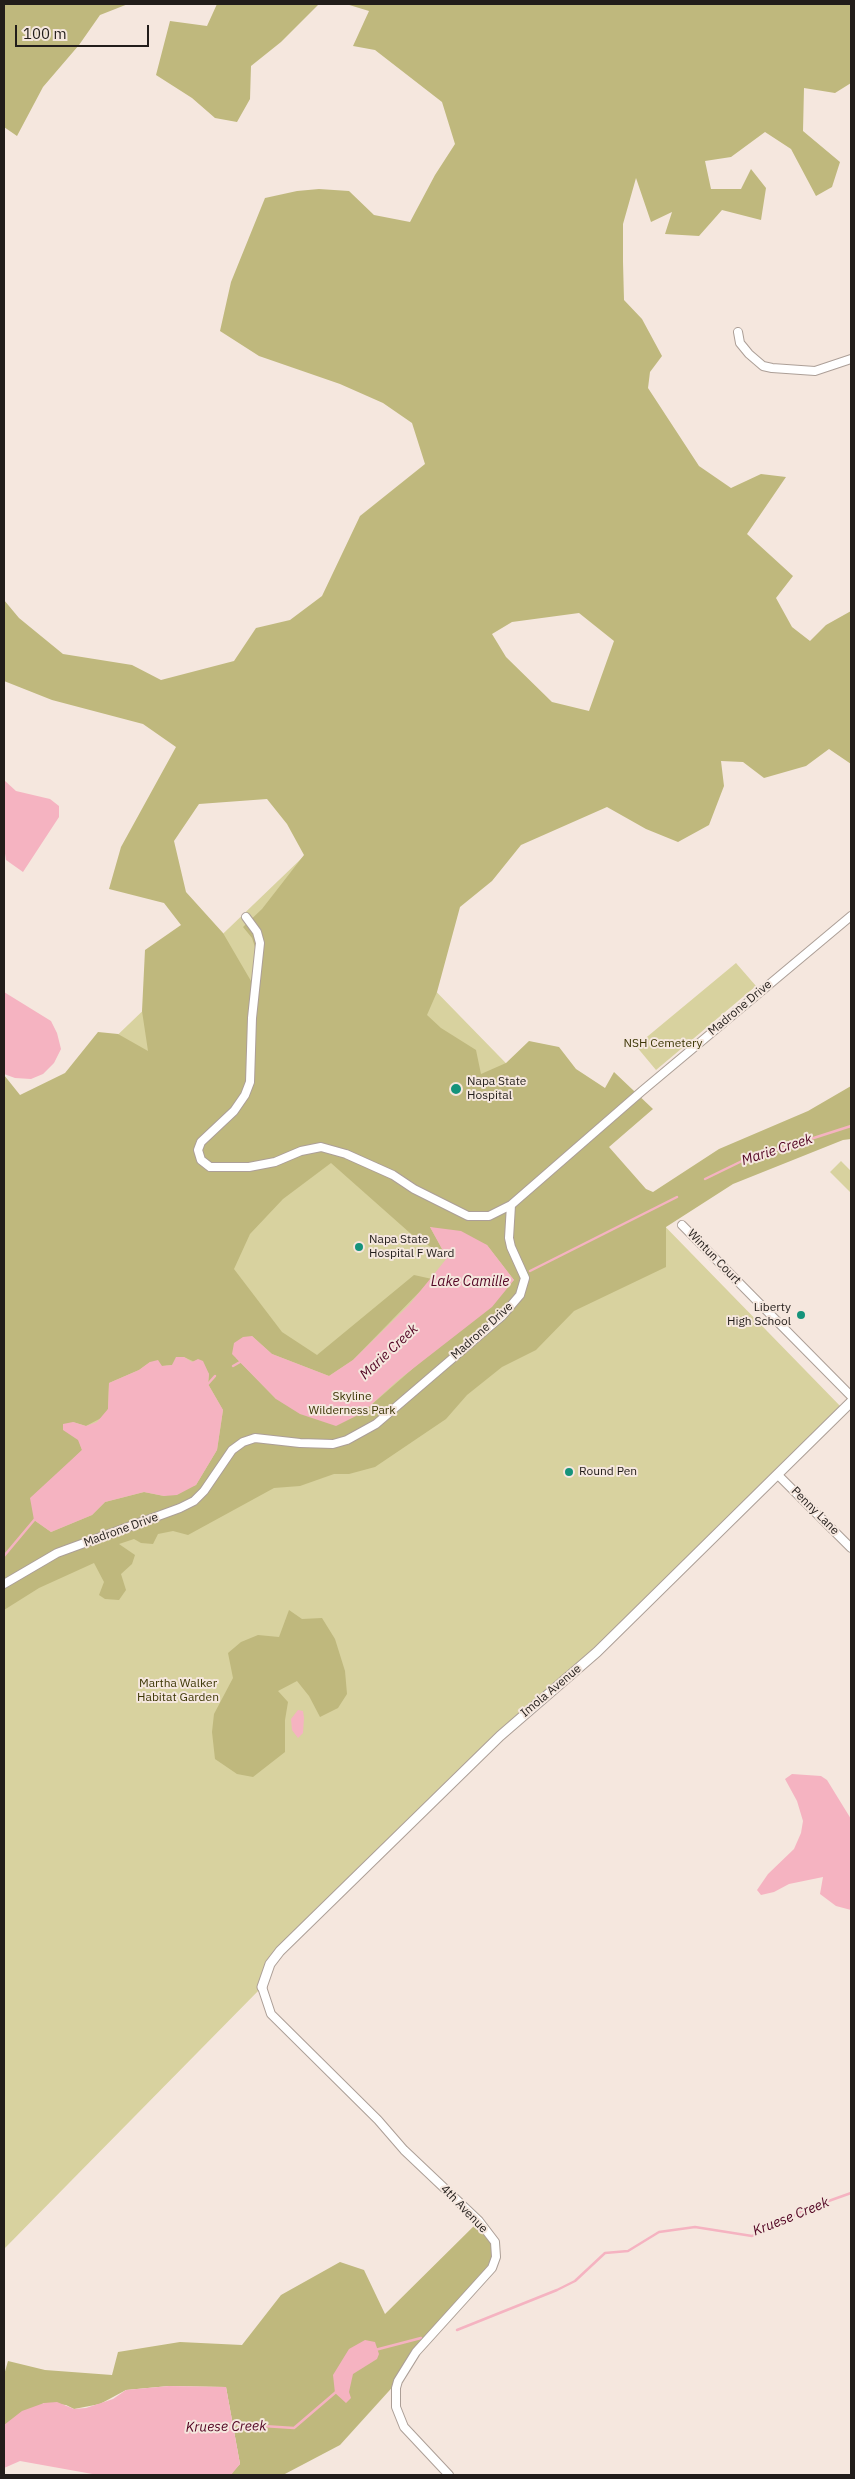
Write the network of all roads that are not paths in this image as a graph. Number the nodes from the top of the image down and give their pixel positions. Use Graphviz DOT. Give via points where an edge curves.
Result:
graph roads {
  1 [pos="738,332"];
  2 [pos="851,359"];
  3 [pos="851,916"];
  4 [pos="246,917"];
  5 [pos="511,1205"];
  6 [pos="682,1225"];
  7 [pos="851,1396"];
  8 [pos="851,1402"];
  9 [pos="778,1475"];
  10 [pos="851,1548"];
  11 [pos="4,1584"];
  12 [pos="262,1986"];
  13 [pos="449,2475"];
  1 -- 2 [label="street" via="740,343 763,366 815,371"];
  3 -- 5 [label="street, Madrone Drive"];
  4 -- 5 [label="street" via="257,932 260,943 252,1018 250,1082 234,1111 201,1142 198,1150 201,1160 210,1167 249,1167 321,1147 393,1174 414,1189 468,1216 489,1216"];
  5 -- 11 [label="street, Madrone Drive" via="510,1247 525,1278 520,1295 502,1316 376,1424 333,1444 255,1438 242,1442 232,1450 194,1501 57,1553"];
  6 -- 7 [label="street, Wintun Court"];
  8 -- 9 [label="street, Imola Avenue"];
  9 -- 10 [label="street, Penny Lane"];
  9 -- 12 [label="street, Imola Avenue" via="596,1652 500,1736 280,1951 270,1964"];
  12 -- 13 [label="street, 4th Avenue" via="271,2014 404,2150 479,2221 495,2242 496,2258 492,2268 416,2352 396,2388 396,2406 404,2427"];
}
